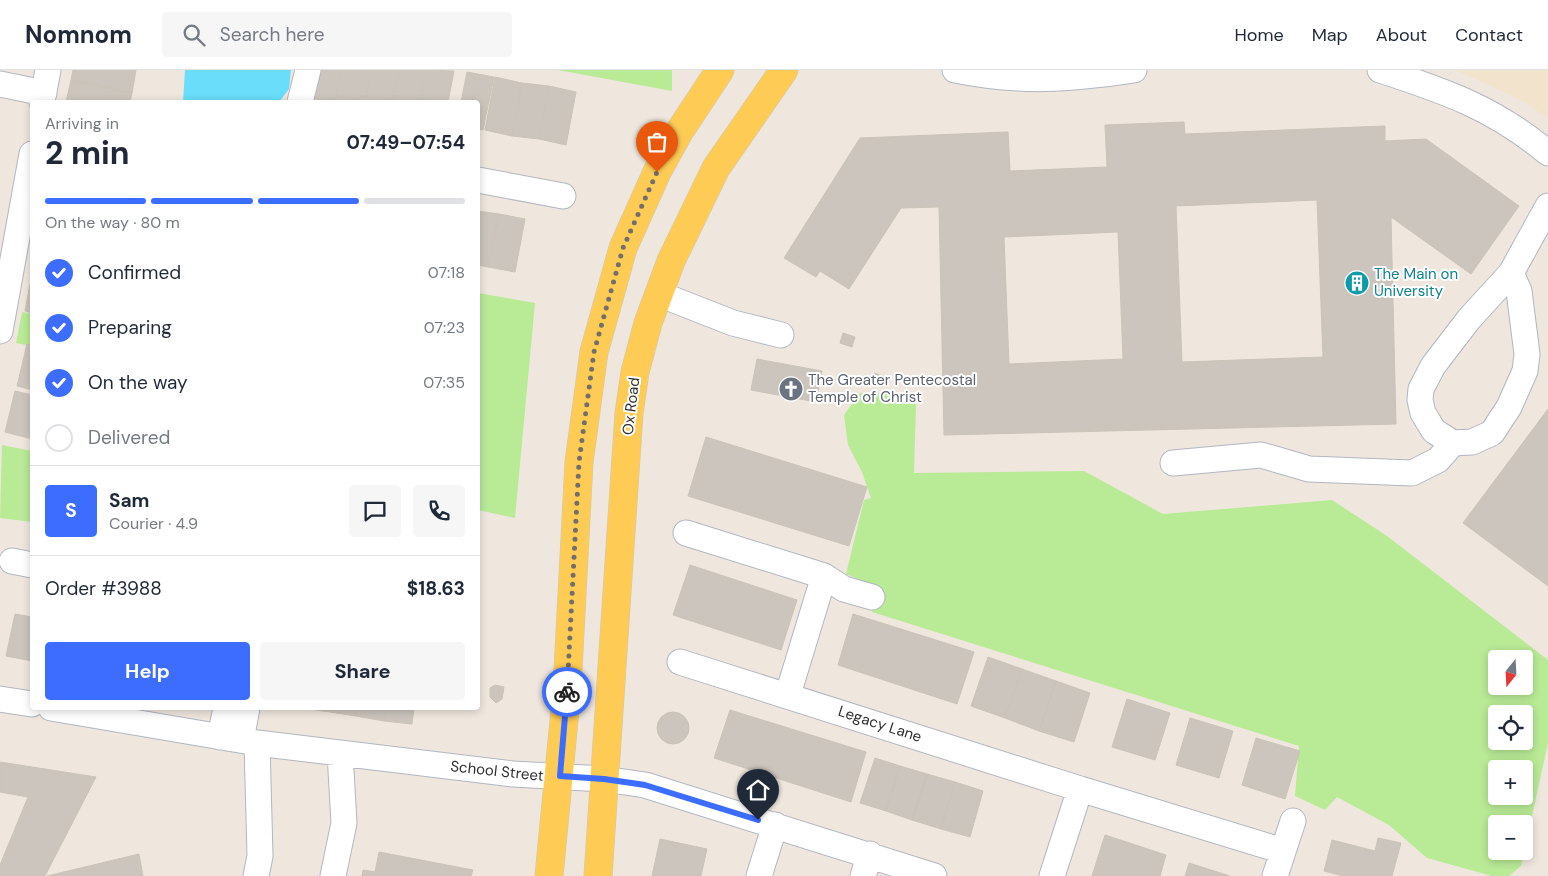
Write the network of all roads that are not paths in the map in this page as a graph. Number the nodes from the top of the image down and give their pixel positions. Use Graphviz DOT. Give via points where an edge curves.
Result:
graph roads {
  1 [pos="308,70"];
  2 [pos="720,70"];
  3 [pos="784,70"];
  4 [pos="955,70"];
  5 [pos="1134,70"];
  6 [pos="1380,70"];
  7 [pos="0,84"];
  8 [pos="45,89"];
  9 [pos="300,100"];
  10 [pos="1548,153"];
  11 [pos="30,165"];
  12 [pos="480,180"];
  13 [pos="563,196"];
  14 [pos="1548,206"];
  15 [pos="1511,273"];
  16 [pos="659,294"];
  17 [pos="0,331"];
  18 [pos="781,335"];
  19 [pos="1453,443"];
  20 [pos="1174,462"];
  21 [pos="686,533"];
  22 [pos="824,576"];
  23 [pos="872,597"];
  24 [pos="680,662"];
  25 [pos="788,694"];
  26 [pos="0,699"];
  27 [pos="30,704"];
  28 [pos="63,710"];
  29 [pos="227,710"];
  30 [pos="246,710"];
  31 [pos="239,740"];
  32 [pos="340,754"];
  33 [pos="560,776"];
  34 [pos="604,779"];
  35 [pos="1080,789"];
  36 [pos="1292,820"];
  37 [pos="775,825"];
  38 [pos="1283,851"];
  39 [pos="866,865"];
  40 [pos="256,876"];
  41 [pos="333,876"];
  42 [pos="550,876"];
  43 [pos="598,876"];
  44 [pos="759,876"];
  45 [pos="934,876"];
  46 [pos="1052,876"];
  47 [pos="1275,876"];
  1 -- 9 [label="street"];
  2 -- 33 [label="main road" via="657,172 623,248 594,352 579,462"];
  3 -- 16 [label="main road, Ox Road" via="716,168 671,261"];
  4 -- 5 [label="street" via="1035,80 1075,79"];
  6 -- 10 [label="street" via="1449,92 1490,112"];
  7 -- 8 [label="street"];
  11 -- 17 [label="street"];
  12 -- 13 [label="street"];
  14 -- 15 [label="street"];
  15 -- 19 [label="street" via="1519,291 1527,354 1525,371 1509,408 1492,433 1472,442"];
  15 -- 19 [label="street" via="1469,319 1433,366 1421,389 1423,413 1434,431"];
  16 -- 18 [label="street" via="733,323"];
  16 -- 34 [label="main road, Ox Road" via="641,348 629,413"];
  19 -- 20 [label="street" via="1438,460 1412,473 1309,469 1261,455"];
  21 -- 22 [label="street"];
  22 -- 23 [label="street" via="844,589"];
  22 -- 25 [label="street"];
  24 -- 25 [label="street, Legacy Lane"];
  25 -- 35 [label="street, Legacy Lane"];
  26 -- 27 [label="street"];
  28 -- 31 [label="street, School Street"];
  29 -- 31 [label="street"];
  30 -- 31 [label="street"];
  31 -- 32 [label="street, School Street"];
  31 -- 40 [label="street" via="260,856"];
  32 -- 33 [label="street, School Street" via="513,774"];
  32 -- 41 [label="street" via="344,823"];
  33 -- 34 [label="street, School Street"];
  33 -- 42 [label="main road"];
  34 -- 37 [label="street, School Street" via="656,788"];
  34 -- 43 [label="main road, Ox Road"];
  35 -- 38 [label="street, Legacy Lane"];
  35 -- 46 [label="street"];
  36 -- 38 [label="street"];
  37 -- 39 [label="street, School Street"];
  37 -- 44 [label="street"];
  38 -- 47 [label="street"];
  39 -- 45 [label="street, School Street"];
}
